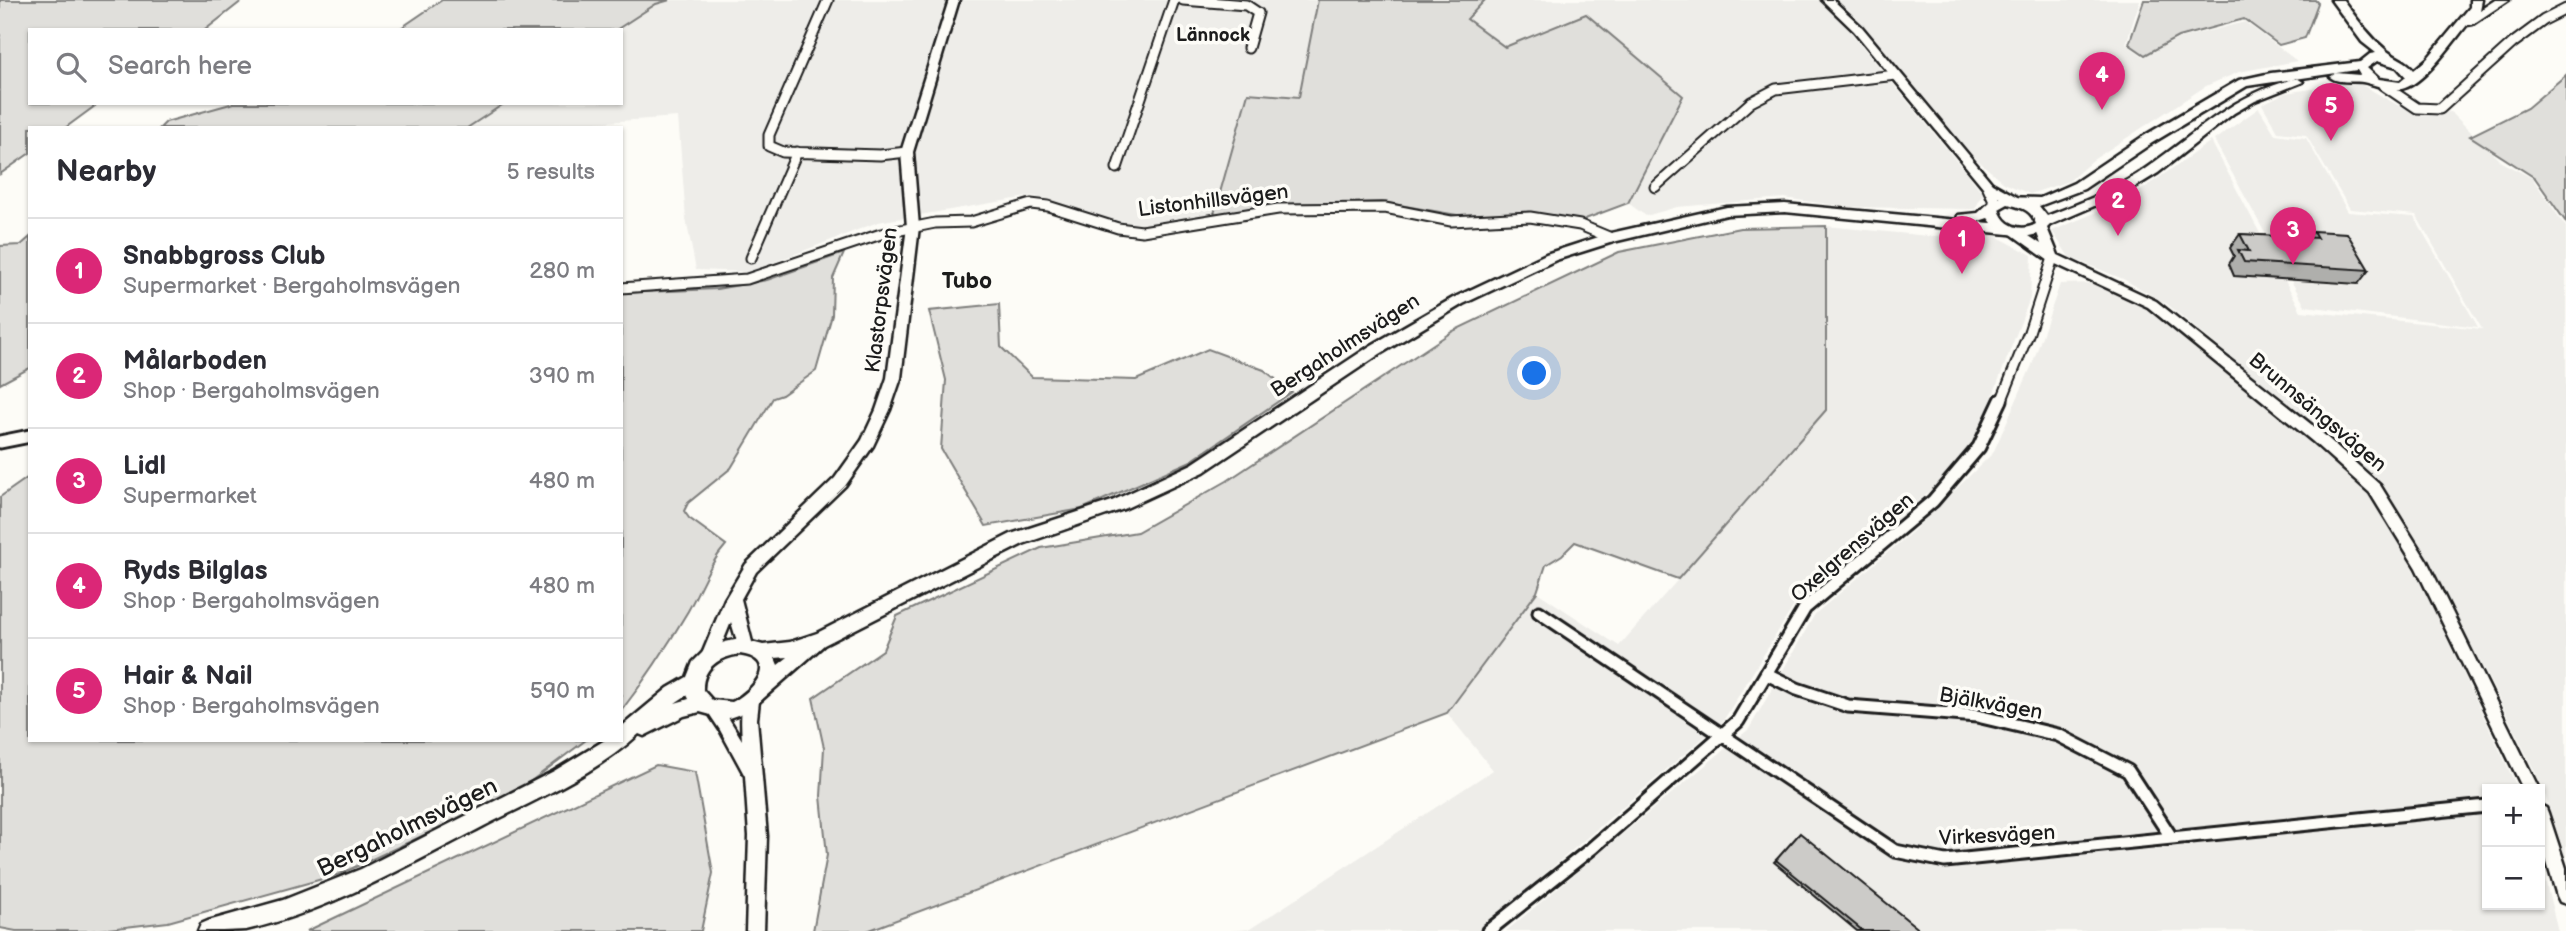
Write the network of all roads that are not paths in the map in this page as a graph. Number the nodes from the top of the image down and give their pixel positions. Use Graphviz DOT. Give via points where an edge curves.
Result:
graph roads {
  1 [pos="828,0"];
  2 [pos="954,0"];
  3 [pos="1174,0"];
  4 [pos="1183,0"];
  5 [pos="1826,0"];
  6 [pos="2337,0"];
  7 [pos="2476,0"];
  8 [pos="2503,0"];
  9 [pos="2566,9"];
  10 [pos="2458,28"];
  11 [pos="2366,39"];
  12 [pos="1248,48"];
  13 [pos="2434,56"];
  14 [pos="2367,61"];
  15 [pos="2394,61"];
  16 [pos="1896,75"];
  17 [pos="2369,79"];
  18 [pos="2408,81"];
  19 [pos="2383,85"];
  20 [pos="2406,102"];
  21 [pos="797,152"];
  22 [pos="907,152"];
  23 [pos="1117,168"];
  24 [pos="1989,186"];
  25 [pos="1655,187"];
  26 [pos="2018,202"];
  27 [pos="1994,207"];
  28 [pos="1926,220"];
  29 [pos="2042,225"];
  30 [pos="913,227"];
  31 [pos="2010,230"];
  32 [pos="1611,238"];
  33 [pos="751,258"];
  34 [pos="2053,258"];
  35 [pos="623,288"];
  36 [pos="28,436"];
  37 [pos="0,442"];
  38 [pos="733,599"];
  39 [pos="1539,612"];
  40 [pos="823,638"];
  41 [pos="753,649"];
  42 [pos="708,659"];
  43 [pos="1767,674"];
  44 [pos="694,682"];
  45 [pos="766,685"];
  46 [pos="751,701"];
  47 [pos="709,706"];
  48 [pos="1723,735"];
  49 [pos="623,737"];
  50 [pos="623,738"];
  51 [pos="617,742"];
  52 [pos="754,777"];
  53 [pos="2529,784"];
  54 [pos="2482,806"];
  55 [pos="2545,829"];
  56 [pos="2171,837"];
  57 [pos="2566,897"];
  58 [pos="208,931"];
  59 [pos="755,931"];
  60 [pos="1488,931"];
  1 -- 21 [label="street" via="769,135 769,146"];
  2 -- 22 [label="street, Klastorpsvägen"];
  3 -- 23 [label="street"];
  4 -- 12 [label="street" via="1246,5 1258,13"];
  5 -- 16 [label="street" via="1858,29"];
  6 -- 11 [label="main road"];
  7 -- 10 [label="main road" via="2476,7"];
  8 -- 10 [label="main road"];
  9 -- 20 [label="street" via="2509,48 2446,106 2432,110"];
  10 -- 13 [label="main road"];
  11 -- 14 [label="main road"];
  11 -- 15 [label="main road"];
  13 -- 15 [label="main road" via="2419,62"];
  13 -- 18 [label="main road"];
  14 -- 15 [label="main road"];
  14 -- 17 [label="main road" via="2364,73"];
  14 -- 26 [label="main road" via="2243,83 2080,186 2042,202"];
  15 -- 18 [label="main road" via="2407,68"];
  16 -- 24 [label="street"];
  16 -- 25 [label="street" via="1776,89 1751,102"];
  17 -- 19 [label="main road"];
  17 -- 29 [label="main road" via="2314,79 2243,101 2134,183"];
  18 -- 19 [label="main road"];
  18 -- 20 [label="street"];
  19 -- 20 [label="street"];
  21 -- 22 [label="street"];
  21 -- 33 [label="street"];
  22 -- 30 [label="street, Klastorpsvägen"];
  24 -- 26 [label="street"];
  24 -- 27 [label="street"];
  26 -- 27 [label="main road, Bergaholmsvägen"];
  26 -- 29 [label="main road" via="2039,213"];
  27 -- 28 [label="main road, Bergaholmsvägen" via="1981,217"];
  27 -- 31 [label="main road" via="1995,220"];
  28 -- 31 [label="main road, Bergaholmsvägen"];
  28 -- 32 [label="main road, Bergaholmsvägen" via="1785,208 1727,211"];
  29 -- 31 [label="main road, Bergaholmsvägen" via="2032,232"];
  29 -- 34 [label="street"];
  30 -- 32 [label="street, Listonhillsvägen" via="971,222 1031,204 1143,231 1278,209 1385,208 1451,221 1530,218 1580,225"];
  30 -- 35 [label="street, Listonhillsvägen" via="747,279"];
  30 -- 38 [label="street, Klastorpsvägen" via="894,378 868,442 839,482 751,568"];
  31 -- 34 [label="street, Brunnsängsvägen"];
  32 -- 40 [label="main road, Bergaholmsvägen" via="1551,257 1458,300 1198,468 1118,505 1017,539"];
  34 -- 43 [label="street, Oxelgrensvägen" via="2029,332 1979,447 1933,501 1805,608"];
  34 -- 53 [label="street, Brunnsängsvägen" via="2152,304 2318,437 2375,489 2422,565"];
  36 -- 37 [label="street"];
  38 -- 41 [label="street"];
  38 -- 42 [label="street, Klastorpsvägen"];
  39 -- 48 [label="street, Virkesvägen"];
  40 -- 41 [label="main road, Bergaholmsvägen" via="790,649"];
  40 -- 45 [label="main road, Bergaholmsvägen"];
  41 -- 42 [label="main road, Bergaholmsvägen" via="729,648"];
  41 -- 45 [label="main road" via="770,667"];
  42 -- 44 [label="main road, Bergaholmsvägen"];
  43 -- 48 [label="street, Oxelgrensvägen" via="1738,721"];
  43 -- 56 [label="street, Bjälkvägen" via="1848,706 1977,716 2058,735 2128,771"];
  44 -- 47 [label="main road" via="696,694"];
  44 -- 49 [label="main road, Bergaholmsvägen" via="674,693"];
  45 -- 46 [label="main road, Bergaholmsvägen"];
  46 -- 47 [label="main road, Bergaholmsvägen" via="737,708"];
  46 -- 52 [label="street"];
  47 -- 50 [label="main road, Bergaholmsvägen" via="680,709"];
  47 -- 52 [label="street" via="726,725"];
  48 -- 56 [label="street, Virkesvägen" via="1895,851 1945,861"];
  48 -- 60 [label="street, Oxelgrensvägen"];
  51 -- 58 [label="main road, Bergaholmsvägen" via="561,777 368,876 283,910"];
  52 -- 59 [label="street" via="758,836"];
  54 -- 56 [label="street, Virkesvägen"];
  55 -- 57 [label="street"];
}
